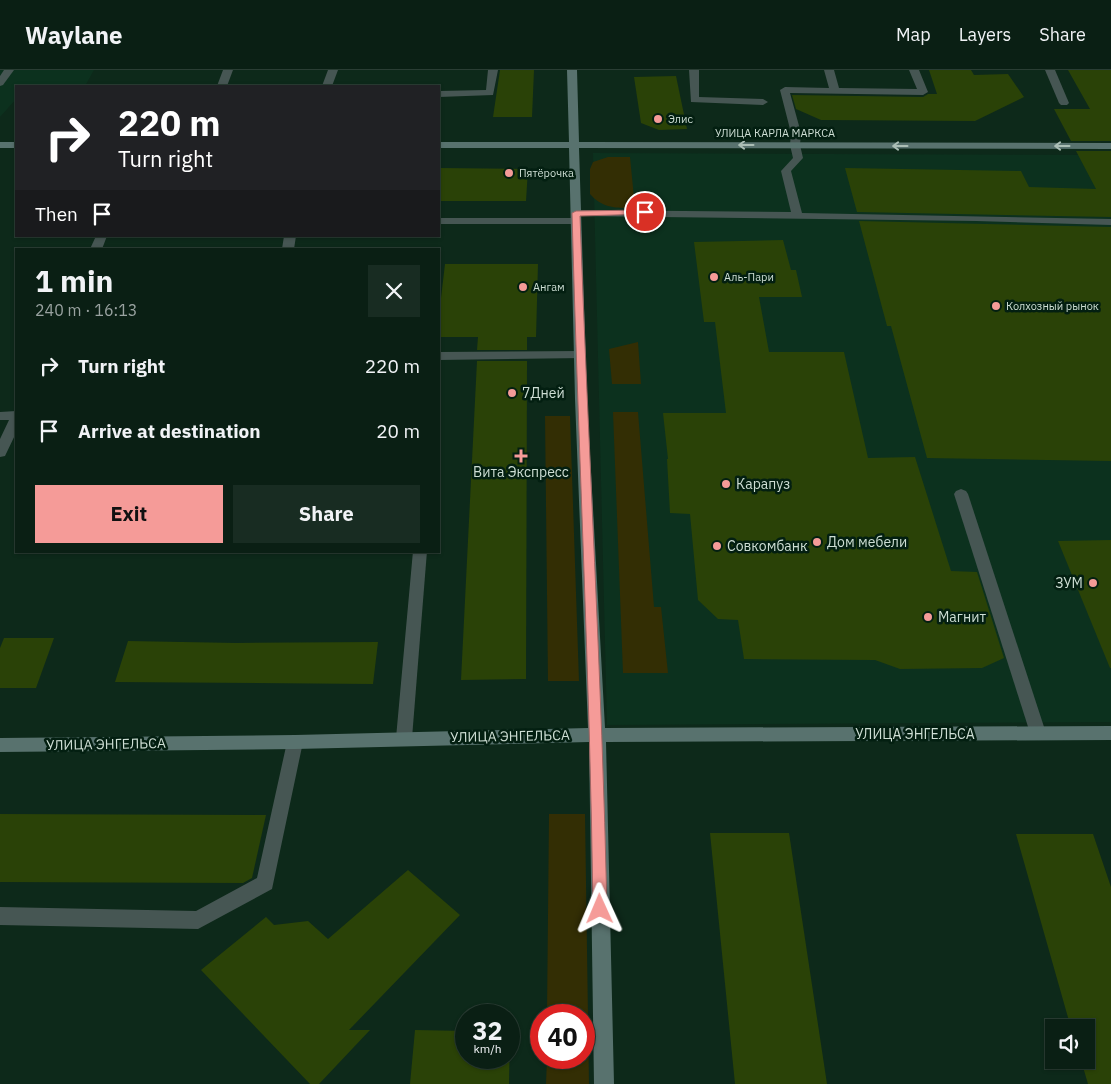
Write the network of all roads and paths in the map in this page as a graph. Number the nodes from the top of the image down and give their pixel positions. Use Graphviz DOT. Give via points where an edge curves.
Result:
graph roads {
  1 [pos="9,70"];
  2 [pos="228,70"];
  3 [pos="333,70"];
  4 [pos="493,70"];
  5 [pos="572,70"];
  6 [pos="694,70"];
  7 [pos="829,70"];
  8 [pos="914,70"];
  9 [pos="1050,70"];
  10 [pos="0,83"];
  11 [pos="222,85"];
  12 [pos="327,85"];
  13 [pos="835,91"];
  14 [pos="440,94"];
  15 [pos="763,102"];
  16 [pos="1064,103"];
  17 [pos="0,145"];
  18 [pos="15,145"];
  19 [pos="440,145"];
  20 [pos="574,145"];
  21 [pos="795,146"];
  22 [pos="1111,146"];
  23 [pos="797,216"];
  24 [pos="576,217"];
  25 [pos="440,221"];
  26 [pos="1111,222"];
  27 [pos="580,355"];
  28 [pos="440,356"];
  29 [pos="0,416"];
  30 [pos="15,417"];
  31 [pos="15,419"];
  32 [pos="0,453"];
  33 [pos="961,494"];
  34 [pos="420,553"];
  35 [pos="1111,733"];
  36 [pos="1038,734"];
  37 [pos="597,735"];
  38 [pos="404,738"];
  39 [pos="296,742"];
  40 [pos="0,745"];
  41 [pos="0,916"];
  42 [pos="604,1084"];
  1 -- 10 [label="street"];
  2 -- 11 [label="street"];
  3 -- 12 [label="street"];
  4 -- 14 [label="street" via="490,93"];
  5 -- 20 [label="street"];
  6 -- 15 [label="street" via="694,100"];
  7 -- 13 [label="street"];
  8 -- 13 [label="street" via="923,92"];
  9 -- 16 [label="street"];
  13 -- 21 [label="street" via="785,90 796,134"];
  17 -- 18 [label="street"];
  19 -- 20 [label="street, УЛИЦА КАРЛА МАРКСА"];
  21 -- 20 [label="street, УЛИЦА КАРЛА МАРКСА, one-way"];
  20 -- 24 [label="street"];
  22 -- 21 [label="street, УЛИЦА КАРЛА МАРКСА, one-way"];
  21 -- 23 [label="street" via="798,158 786,171"];
  23 -- 24 [label="street"];
  23 -- 26 [label="street"];
  24 -- 25 [label="street"];
  24 -- 27 [label="street"];
  27 -- 28 [label="street"];
  27 -- 37 [label="street"];
  29 -- 30 [label="street"];
  31 -- 32 [label="street"];
  33 -- 36 [label="street"];
  34 -- 38 [label="street"];
  35 -- 36 [label="street, УЛИЦА ЭНГЕЛЬСА"];
  36 -- 37 [label="street, УЛИЦА ЭНГЕЛЬСА"];
  37 -- 38 [label="street, УЛИЦА ЭНГЕЛЬСА"];
  37 -- 42 [label="street"];
  38 -- 39 [label="street, УЛИЦА ЭНГЕЛЬСА"];
  39 -- 40 [label="street, УЛИЦА ЭНГЕЛЬСА"];
  39 -- 41 [label="street" via="265,883 198,920"];
}
